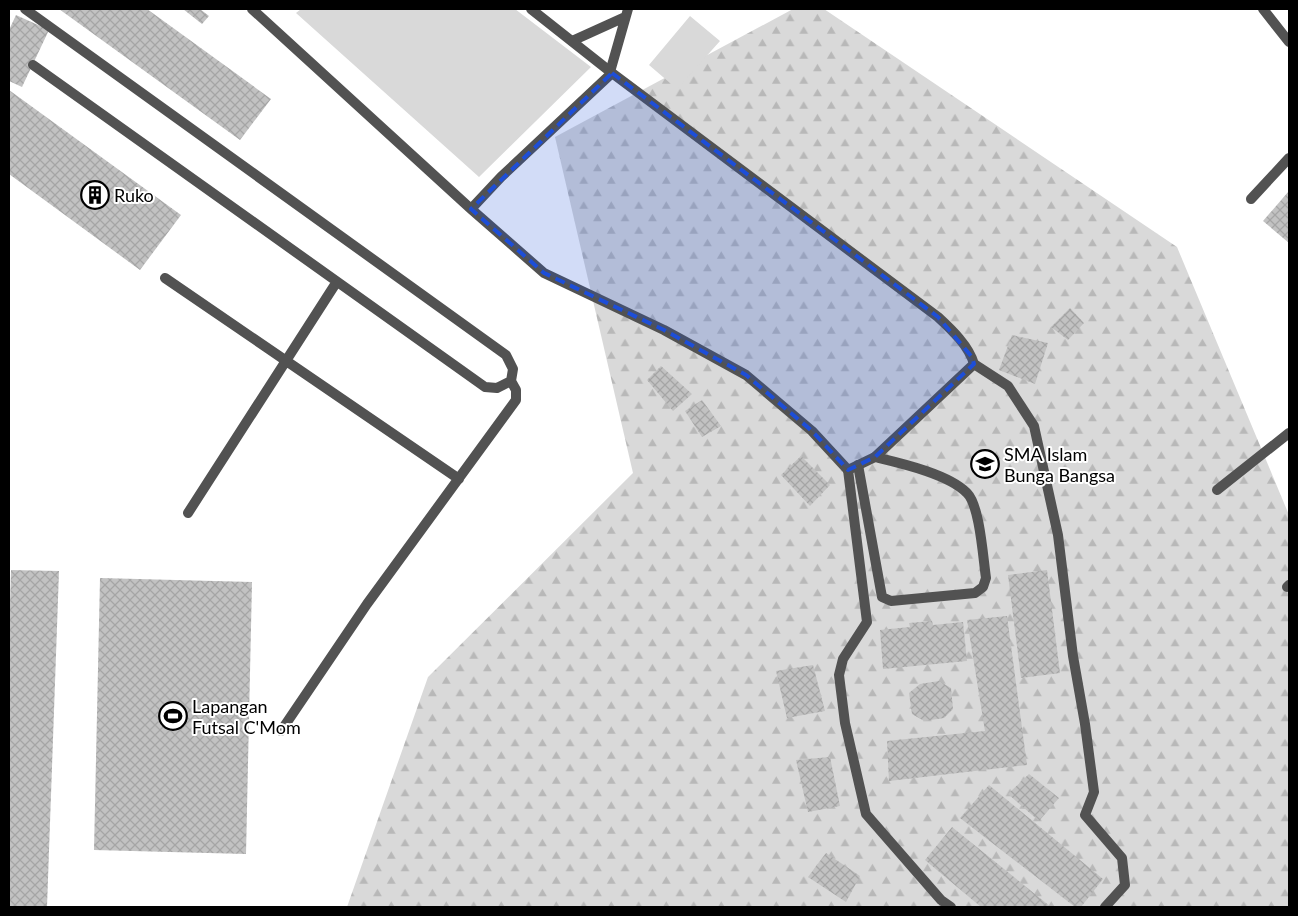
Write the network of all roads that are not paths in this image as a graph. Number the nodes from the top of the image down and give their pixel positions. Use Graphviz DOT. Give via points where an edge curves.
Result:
graph roads {
  1 [pos="24,9"];
  2 [pos="252,9"];
  3 [pos="531,9"];
  4 [pos="1263,9"];
  5 [pos="627,13"];
  6 [pos="572,41"];
  7 [pos="1289,42"];
  8 [pos="33,65"];
  9 [pos="611,72"];
  10 [pos="1289,158"];
  11 [pos="1251,199"];
  12 [pos="471,209"];
  13 [pos="165,278"];
  14 [pos="336,282"];
  15 [pos="286,360"];
  16 [pos="974,364"];
  17 [pos="511,381"];
  18 [pos="1289,433"];
  19 [pos="875,457"];
  20 [pos="858,465"];
  21 [pos="848,470"];
  22 [pos="459,479"];
  23 [pos="1217,490"];
  24 [pos="188,513"];
  25 [pos="281,731"];
  26 [pos="951,907"];
  27 [pos="1105,907"];
  1 -- 17 [label="street" via="506,355 513,369"];
  2 -- 12 [label="street"];
  3 -- 6 [label="street"];
  4 -- 7 [label="street"];
  5 -- 6 [label="street"];
  5 -- 9 [label="street"];
  6 -- 9 [label="street"];
  8 -- 14 [label="street"];
  9 -- 12 [label="street"];
  9 -- 16 [label="street" via="938,317 955,332"];
  10 -- 11 [label="street"];
  12 -- 21 [label="street" via="544,273 664,330 746,375 812,431"];
  13 -- 15 [label="street"];
  14 -- 15 [label="street"];
  14 -- 17 [label="street" via="485,387 497,388"];
  15 -- 22 [label="street"];
  15 -- 24 [label="street"];
  16 -- 19 [label="street"];
  16 -- 27 [label="street" via="1008,386 1034,426 1058,534 1094,792 1085,815 1122,858 1125,885"];
  17 -- 22 [label="street" via="516,390 516,400"];
  18 -- 23 [label="street"];
  19 -- 20 [label="street"];
  19 -- 20 [label="street" via="943,477 968,493 977,514 986,578 983,587 975,593 891,600 882,597"];
  20 -- 21 [label="street"];
  21 -- 26 [label="street" via="867,622 843,659 839,675 845,723 866,814 941,900"];
  22 -- 25 [label="street" via="367,604"];
}
